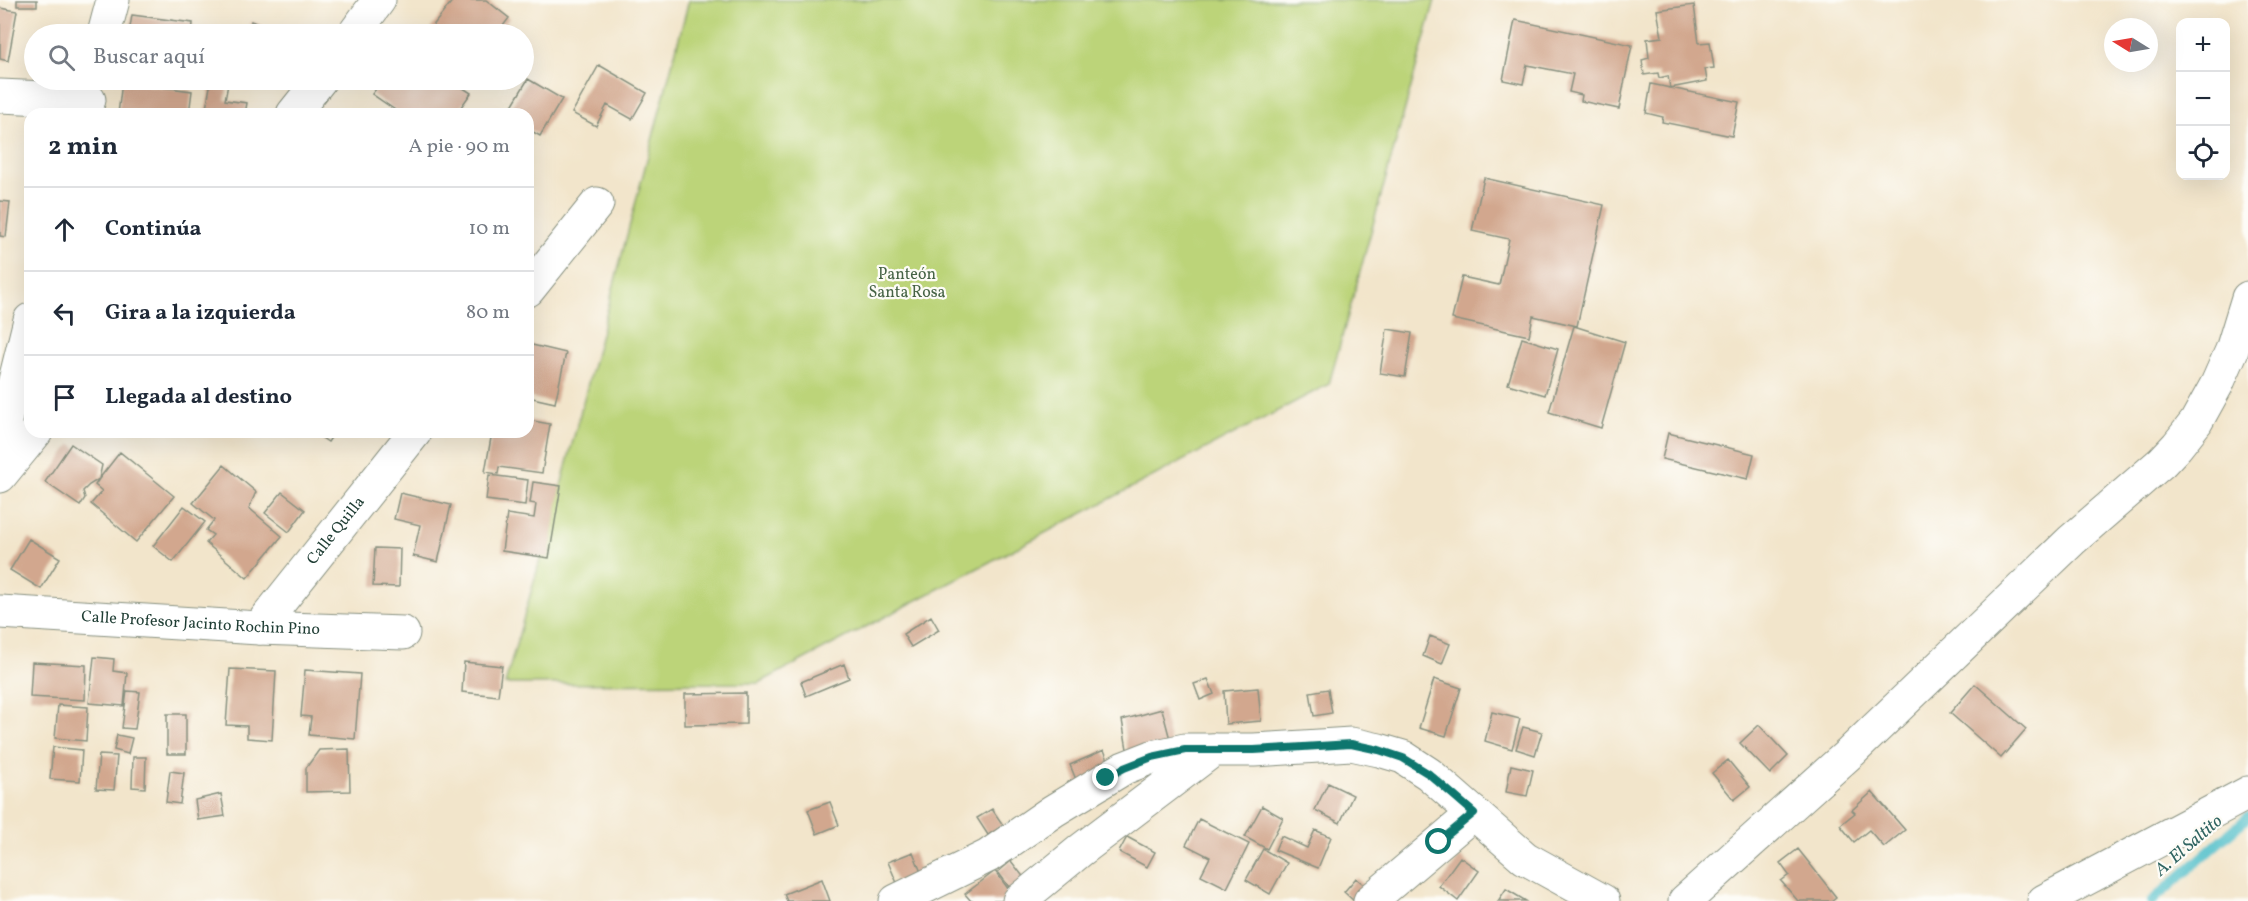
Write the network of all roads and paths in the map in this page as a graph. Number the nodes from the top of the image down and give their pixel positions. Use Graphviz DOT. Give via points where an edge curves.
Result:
graph roads {
  1 [pos="113,0"];
  2 [pos="379,0"];
  3 [pos="107,24"];
  4 [pos="361,24"];
  5 [pos="313,90"];
  6 [pos="0,96"];
  7 [pos="89,98"];
  8 [pos="298,108"];
  9 [pos="597,204"];
  10 [pos="534,283"];
  11 [pos="2248,298"];
  12 [pos="24,330"];
  13 [pos="10,355"];
  14 [pos="31,438"];
  15 [pos="410,438"];
  16 [pos="0,441"];
  17 [pos="0,476"];
  18 [pos="0,612"];
  19 [pos="259,628"];
  20 [pos="403,633"];
  21 [pos="1213,750"];
  22 [pos="2248,792"];
  23 [pos="1474,813"];
  24 [pos="896,901"];
  25 [pos="1019,901"];
  26 [pos="1370,901"];
  27 [pos="1603,901"];
  28 [pos="1685,901"];
  29 [pos="2044,901"];
  1 -- 3 [label="street"];
  2 -- 4 [label="street"];
  5 -- 8 [label="street"];
  6 -- 7 [label="street"];
  9 -- 10 [label="street"];
  11 -- 28 [label="street" via="2217,384 2196,422 2169,454 2072,540 1851,752"];
  12 -- 13 [label="street"];
  13 -- 16 [label="street"];
  14 -- 17 [label="street"];
  15 -- 19 [label="street, Calle Quilla"];
  18 -- 19 [label="street, Calle Profesor Jacinto Rochin Pino"];
  19 -- 20 [label="street, Calle Profesor Jacinto Rochin Pino"];
  21 -- 23 [label="street" via="1351,744 1379,750 1403,758 1429,774"];
  21 -- 24 [label="street" via="1185,750 1124,768 988,856"];
  21 -- 25 [label="street"];
  22 -- 29 [label="street"];
  23 -- 26 [label="street"];
  23 -- 27 [label="street" via="1525,858"];
}
